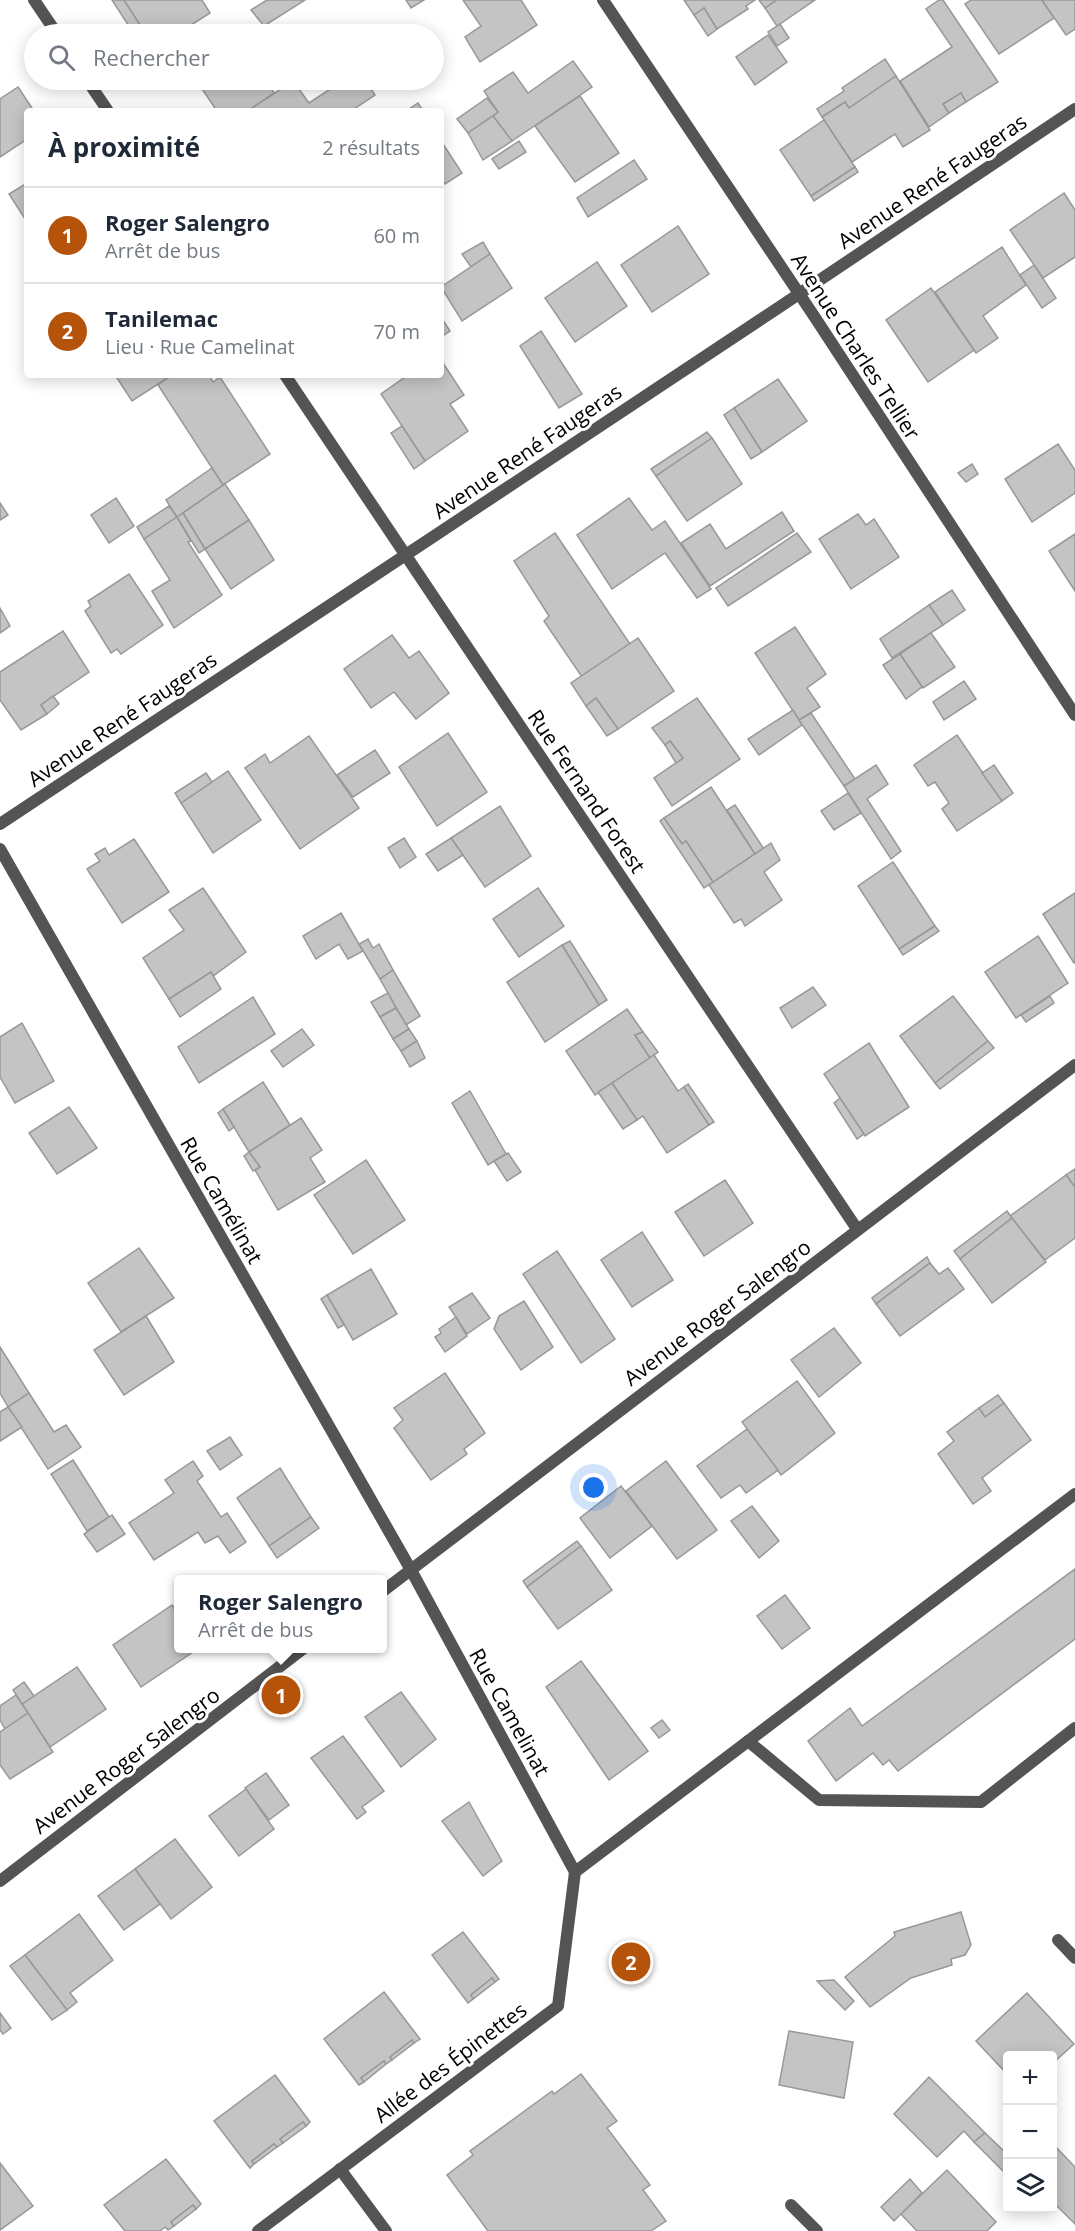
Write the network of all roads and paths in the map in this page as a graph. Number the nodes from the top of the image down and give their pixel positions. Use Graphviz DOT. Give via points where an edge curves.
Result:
graph roads {
  1 [pos="34,0"];
  2 [pos="603,0"];
  3 [pos="50,24"];
  4 [pos="94,90"];
  5 [pos="106,108"];
  6 [pos="1075,109"];
  7 [pos="799,294"];
  8 [pos="287,378"];
  9 [pos="406,555"];
  10 [pos="1075,715"];
  11 [pos="0,824"];
  12 [pos="0,849"];
  13 [pos="1075,1065"];
  14 [pos="857,1229"];
  15 [pos="1075,1494"];
  16 [pos="411,1570"];
  17 [pos="387,1588"];
  18 [pos="297,1653"];
  19 [pos="1075,1728"];
  20 [pos="748,1741"];
  21 [pos="575,1872"];
  22 [pos="0,1881"];
  23 [pos="1058,1940"];
  24 [pos="1075,1958"];
  25 [pos="340,2169"];
  26 [pos="791,2205"];
  27 [pos="258,2231"];
  28 [pos="386,2231"];
  29 [pos="817,2231"];
  1 -- 3 [label="street"];
  2 -- 7 [label="street, Avenue Charles Tellier"];
  4 -- 5 [label="street"];
  6 -- 7 [label="street, Avenue René Faugeras"];
  7 -- 9 [label="street, Avenue René Faugeras"];
  7 -- 10 [label="street, Avenue Charles Tellier"];
  8 -- 9 [label="street, Rue Fernand Forest"];
  9 -- 11 [label="street, Avenue René Faugeras"];
  9 -- 14 [label="street, Rue Fernand Forest"];
  12 -- 16 [label="street, Rue Camélinat"];
  13 -- 14 [label="street, Avenue Roger Salengro"];
  14 -- 16 [label="street, Avenue Roger Salengro"];
  15 -- 20 [label="street"];
  16 -- 17 [label="street, Avenue Roger Salengro"];
  16 -- 21 [label="street, Rue Camelinat"];
  18 -- 22 [label="street, Avenue Roger Salengro"];
  19 -- 20 [label="street" via="981,1802 819,1800"];
  20 -- 21 [label="street"];
  21 -- 25 [label="street, Allée des Épinettes" via="558,2006"];
  23 -- 24 [label="street"];
  25 -- 27 [label="street, Allée des Épinettes"];
  25 -- 28 [label="street"];
  26 -- 29 [label="street"];
}
